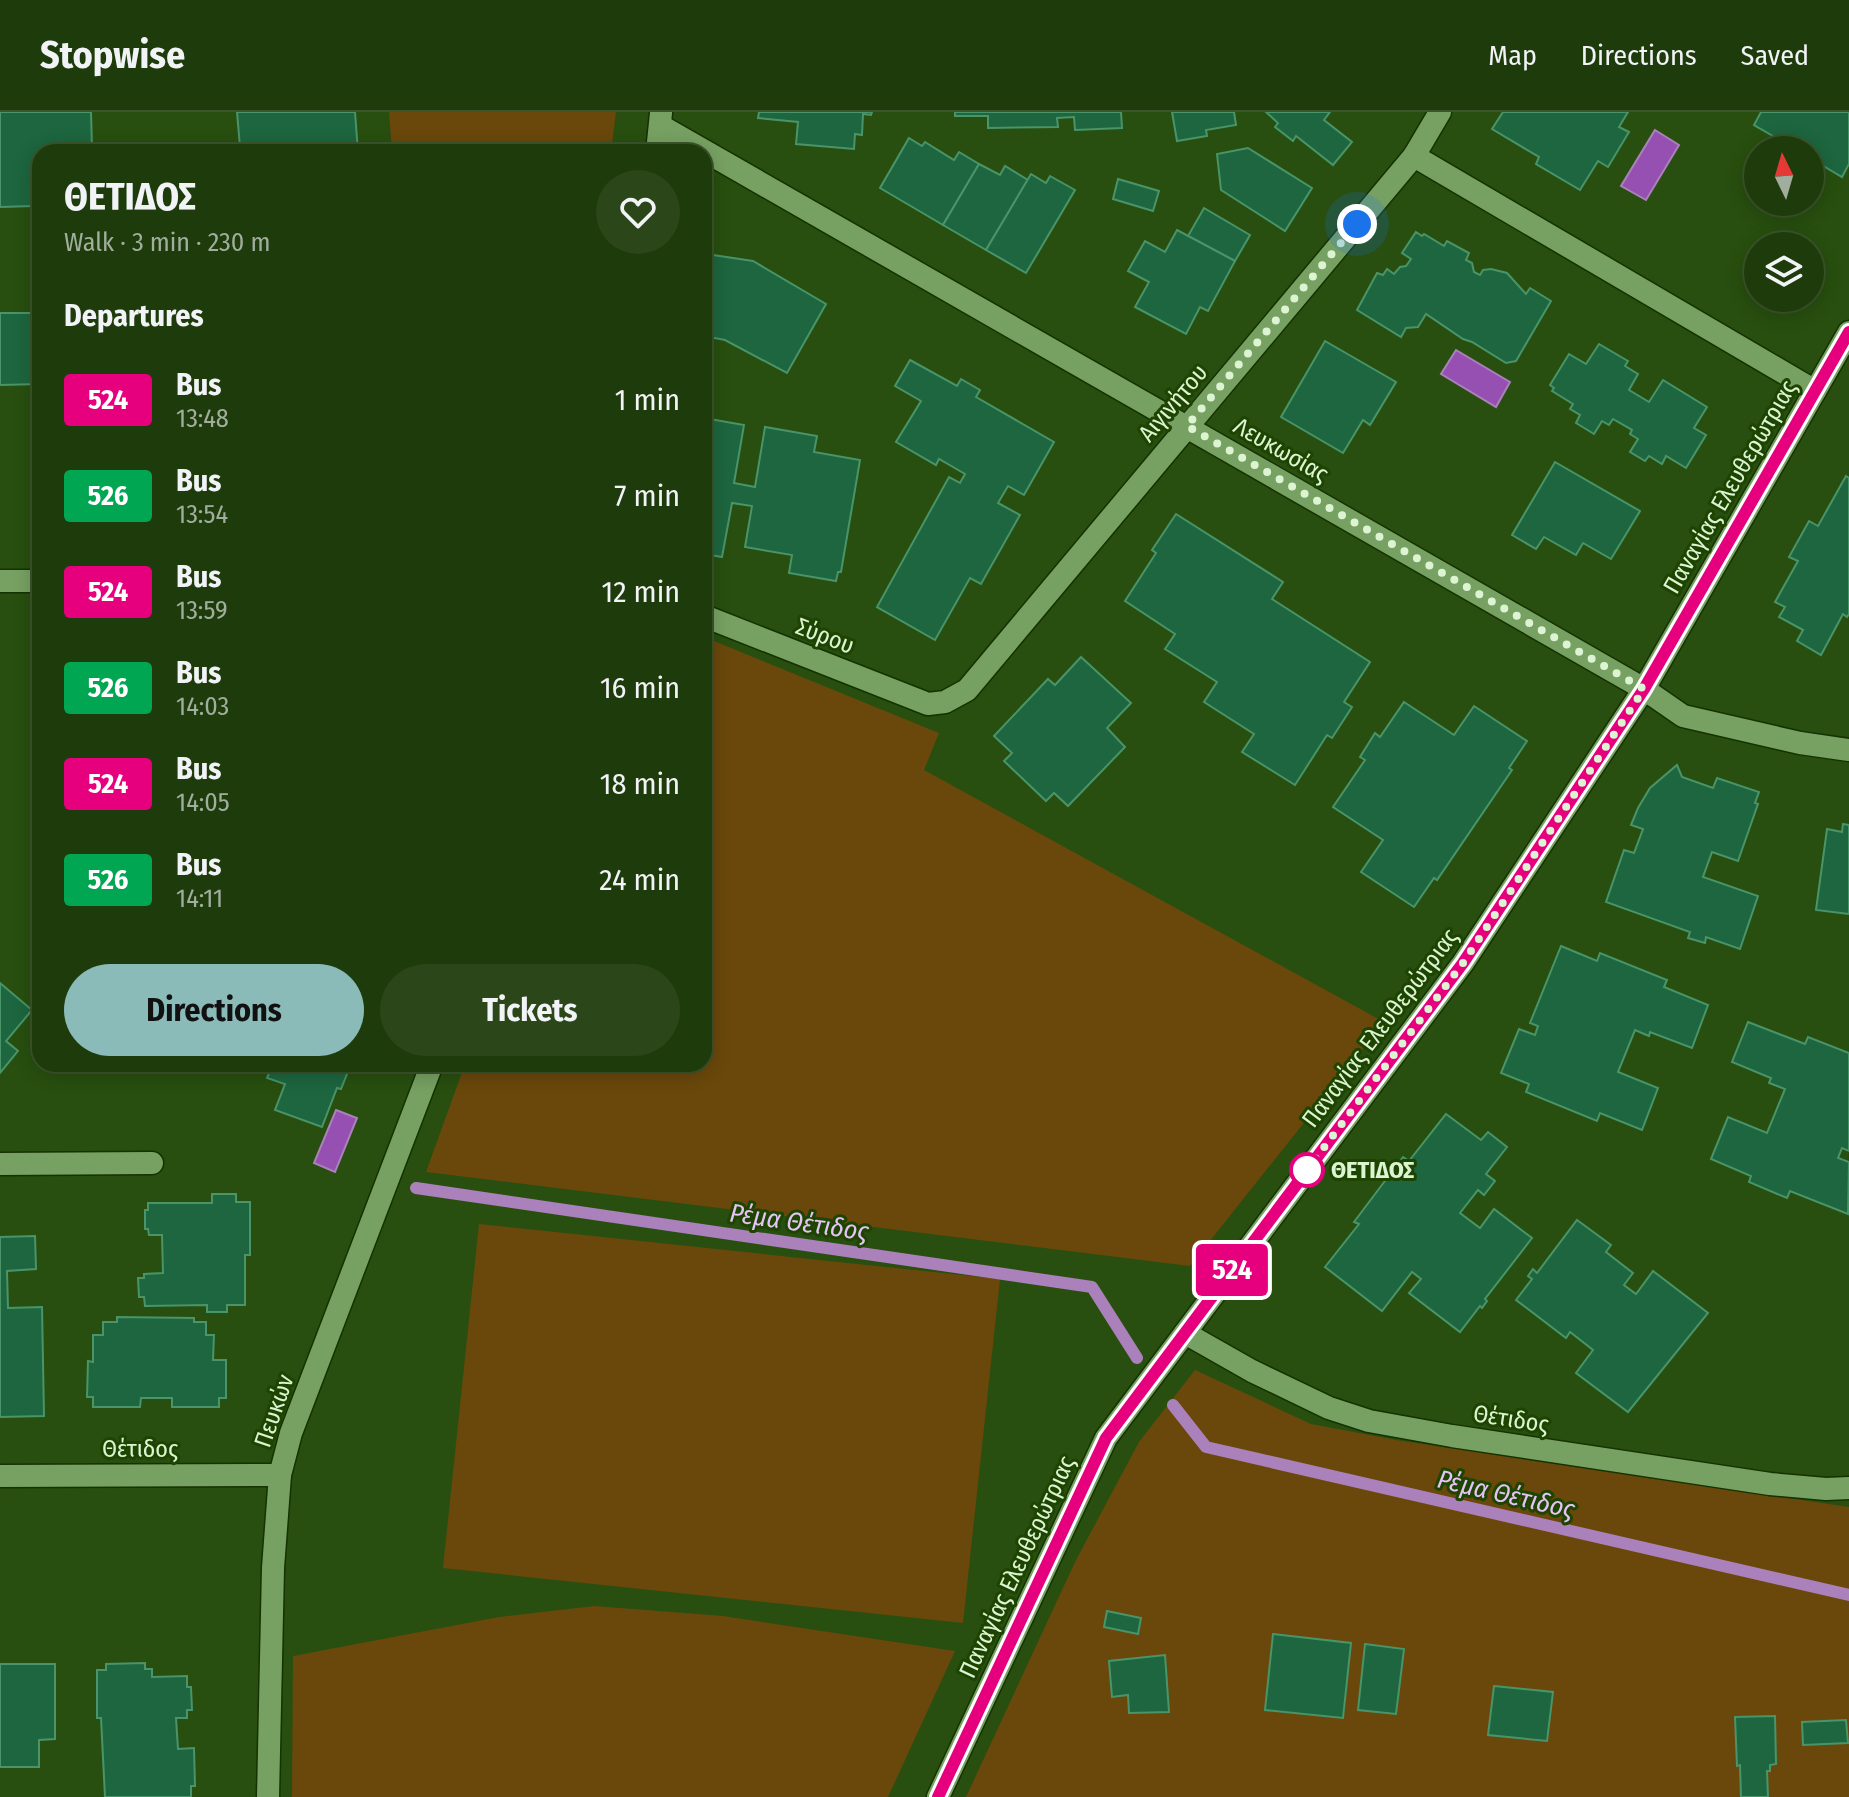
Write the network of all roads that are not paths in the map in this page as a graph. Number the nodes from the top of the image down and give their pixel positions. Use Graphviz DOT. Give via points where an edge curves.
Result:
graph roads {
  1 [pos="1440,112"];
  2 [pos="661,119"];
  3 [pos="658,144"];
  4 [pos="704,144"];
  5 [pos="712,149"];
  6 [pos="1414,156"];
  7 [pos="1849,332"];
  8 [pos="1815,391"];
  9 [pos="1187,426"];
  10 [pos="0,581"];
  11 [pos="32,581"];
  12 [pos="712,619"];
  13 [pos="1644,689"];
  14 [pos="928,704"];
  15 [pos="1849,750"];
  16 [pos="429,1072"];
  17 [pos="152,1163"];
  18 [pos="0,1164"];
  19 [pos="1185,1333"];
  20 [pos="280,1475"];
  21 [pos="0,1476"];
  22 [pos="1849,1488"];
  23 [pos="268,1797"];
  24 [pos="938,1797"];
  1 -- 6 [label="street, Αιγινήτου"];
  2 -- 3 [label="street"];
  2 -- 4 [label="street, Λευκωσίας"];
  5 -- 9 [label="street, Λευκωσίας"];
  6 -- 8 [label="street"];
  6 -- 9 [label="street, Αιγινήτου"];
  7 -- 8 [label="street, Παναγίας Ελευθερώτριας"];
  8 -- 13 [label="street, Παναγίας Ελευθερώτριας"];
  9 -- 13 [label="street, Λευκωσίας"];
  9 -- 14 [label="street, Αιγινήτου" via="967,690"];
  10 -- 11 [label="street"];
  12 -- 14 [label="street, Σύρου"];
  13 -- 15 [label="street, Λευκωσίας" via="1683,716"];
  13 -- 19 [label="street, Παναγίας Ελευθερώτριας" via="1463,963"];
  16 -- 20 [label="street, Πευκών" via="291,1433"];
  17 -- 18 [label="street"];
  19 -- 22 [label="street, Θέτιδος" via="1329,1408 1369,1421 1770,1484"];
  19 -- 24 [label="street, Παναγίας Ελευθερώτριας" via="1106,1438"];
  20 -- 21 [label="street, Θέτιδος"];
  20 -- 23 [label="street, Πευκών"];
}
